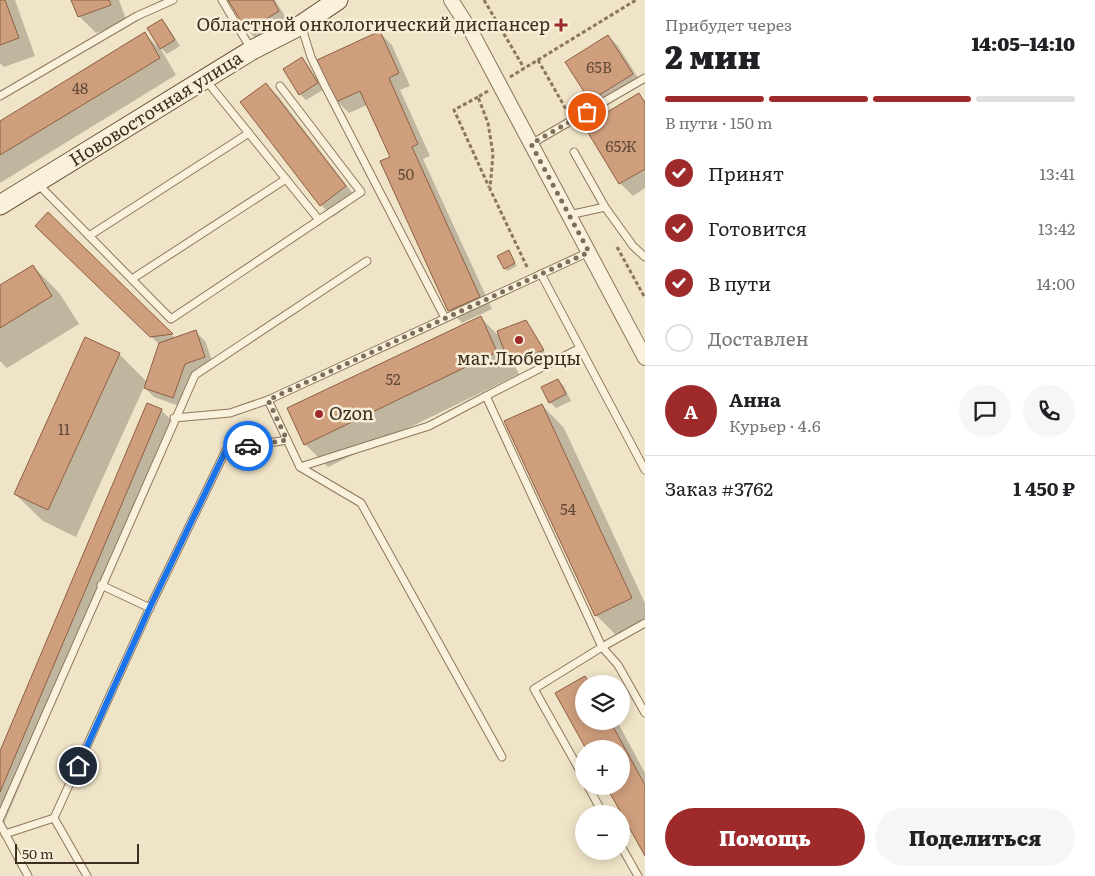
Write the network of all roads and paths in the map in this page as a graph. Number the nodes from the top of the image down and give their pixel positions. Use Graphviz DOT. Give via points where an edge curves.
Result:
graph roads {
  1 [pos="173,0"];
  2 [pos="222,0"];
  3 [pos="451,0"];
  4 [pos="484,0"];
  5 [pos="326,5"];
  6 [pos="301,25"];
  7 [pos="252,50"];
  8 [pos="538,60"];
  9 [pos="524,68"];
  10 [pos="645,78"];
  11 [pos="205,79"];
  12 [pos="280,86"];
  13 [pos="0,96"];
  14 [pos="478,96"];
  15 [pos="572,120"];
  16 [pos="249,133"];
  17 [pos="531,144"];
  18 [pos="574,152"];
  19 [pos="286,178"];
  20 [pos="36,182"];
  21 [pos="490,189"];
  22 [pos="0,205"];
  23 [pos="605,207"];
  24 [pos="569,215"];
  25 [pos="319,220"];
  26 [pos="89,236"];
  27 [pos="615,241"];
  28 [pos="589,252"];
  29 [pos="645,257"];
  30 [pos="367,261"];
  31 [pos="541,274"];
  32 [pos="132,279"];
  33 [pos="645,298"];
  34 [pos="445,318"];
  35 [pos="580,348"];
  36 [pos="645,358"];
  37 [pos="486,396"];
  38 [pos="268,400"];
  39 [pos="174,418"];
  40 [pos="287,440"];
  41 [pos="300,467"];
  42 [pos="645,470"];
  43 [pos="101,586"];
  44 [pos="150,608"];
  45 [pos="645,623"];
  46 [pos="602,647"];
  47 [pos="645,712"];
  48 [pos="502,757"];
  49 [pos="575,762"];
  50 [pos="0,818"];
  51 [pos="54,818"];
  52 [pos="0,824"];
  53 [pos="5,834"];
  54 [pos="629,860"];
  55 [pos="28,876"];
  56 [pos="87,876"];
  57 [pos="638,876"];
  1 -- 13 [label="lane" via="137,16"];
  2 -- 7 [label="lane"];
  3 -- 17 [label="street"];
  4 -- 9 [label="path"];
  5 -- 6 [label="main road, Нововосточная улица"];
  6 -- 7 [label="main road, Нововосточная улица"];
  6 -- 34 [label="lane" via="324,84"];
  7 -- 11 [label="main road, Нововосточная улица"];
  8 -- 15 [label="path"];
  10 -- 15 [label="lane"];
  11 -- 16 [label="lane"];
  11 -- 20 [label="main road, Нововосточная улица"];
  12 -- 25 [label="lane" via="361,192"];
  14 -- 21 [label="path" via="454,110"];
  15 -- 17 [label="lane"];
  16 -- 19 [label="lane"];
  16 -- 26 [label="lane"];
  17 -- 24 [label="street"];
  18 -- 23 [label="lane"];
  19 -- 25 [label="lane"];
  19 -- 32 [label="lane"];
  20 -- 22 [label="main road, Нововосточная улица"];
  20 -- 26 [label="lane"];
  23 -- 24 [label="lane"];
  23 -- 29 [label="lane"];
  24 -- 28 [label="street"];
  25 -- 32 [label="lane" via="171,319"];
  26 -- 32 [label="lane"];
  27 -- 33 [label="path"];
  28 -- 31 [label="lane"];
  28 -- 36 [label="street"];
  30 -- 39 [label="lane" via="194,374"];
  31 -- 34 [label="lane"];
  31 -- 35 [label="lane"];
  34 -- 38 [label="lane"];
  35 -- 37 [label="lane"];
  35 -- 42 [label="lane"];
  37 -- 41 [label="lane" via="429,426"];
  37 -- 46 [label="lane"];
  38 -- 39 [label="lane" via="230,413"];
  38 -- 40 [label="lane"];
  39 -- 43 [label="lane"];
  40 -- 41 [label="lane"];
  40 -- 44 [label="lane" via="226,450"];
  41 -- 48 [label="lane" via="361,503"];
  43 -- 44 [label="lane"];
  43 -- 50 [label="lane"];
  44 -- 51 [label="lane"];
  45 -- 46 [label="lane"];
  46 -- 47 [label="lane" via="618,665"];
  46 -- 49 [label="lane" via="534,689"];
  51 -- 53 [label="lane"];
  51 -- 56 [label="lane"];
  52 -- 53 [label="lane"];
  53 -- 55 [label="lane"];
  54 -- 57 [label="lane"];
}
